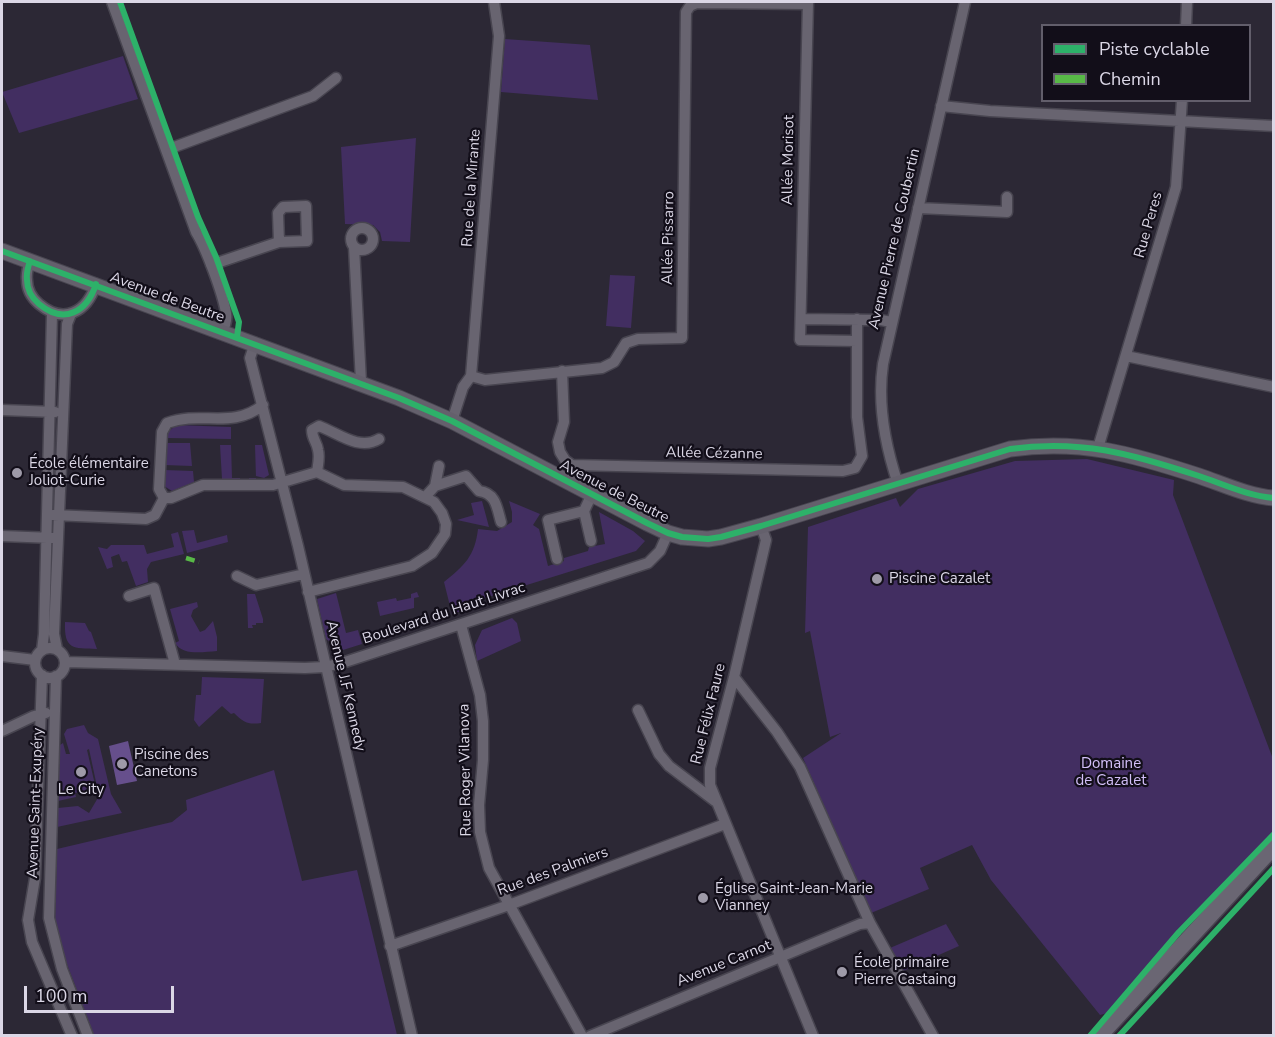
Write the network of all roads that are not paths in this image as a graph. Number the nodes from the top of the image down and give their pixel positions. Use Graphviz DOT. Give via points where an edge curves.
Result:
graph roads {
  1 [pos="112,2"];
  2 [pos="495,2"];
  3 [pos="807,2"];
  4 [pos="965,2"];
  5 [pos="1187,2"];
  6 [pos="1186,24"];
  7 [pos="336,78"];
  8 [pos="1182,102"];
  9 [pos="941,106"];
  10 [pos="1181,122"];
  11 [pos="1274,126"];
  12 [pos="166,150"];
  13 [pos="1007,197"];
  14 [pos="918,208"];
  15 [pos="279,242"];
  16 [pos="354,247"];
  17 [pos="2,251"];
  18 [pos="30,261"];
  19 [pos="211,265"];
  20 [pos="96,284"];
  21 [pos="52,314"];
  22 [pos="71,314"];
  23 [pos="801,319"];
  24 [pos="857,319"];
  25 [pos="891,322"];
  26 [pos="222,331"];
  27 [pos="857,341"];
  28 [pos="255,343"];
  29 [pos="1126,356"];
  30 [pos="562,371"];
  31 [pos="471,376"];
  32 [pos="361,382"];
  33 [pos="1274,387"];
  34 [pos="262,405"];
  35 [pos="2,410"];
  36 [pos="50,412"];
  37 [pos="64,413"];
  38 [pos="452,421"];
  39 [pos="379,439"];
  40 [pos="1098,448"];
  41 [pos="439,466"];
  42 [pos="316,472"];
  43 [pos="281,482"];
  44 [pos="898,484"];
  45 [pos="435,486"];
  46 [pos="592,494"];
  47 [pos="426,496"];
  48 [pos="164,498"];
  49 [pos="1274,498"];
  50 [pos="584,511"];
  51 [pos="47,514"];
  52 [pos="60,515"];
  53 [pos="501,522"];
  54 [pos="761,526"];
  55 [pos="668,533"];
  56 [pos="2,536"];
  57 [pos="46,538"];
  58 [pos="60,538"];
  59 [pos="591,541"];
  60 [pos="557,559"];
  61 [pos="304,574"];
  62 [pos="237,576"];
  63 [pos="308,592"];
  64 [pos="129,596"];
  65 [pos="461,625"];
  66 [pos="42,650"];
  67 [pos="57,650"];
  68 [pos="2,656"];
  69 [pos="35,660"];
  70 [pos="65,662"];
  71 [pos="175,664"];
  72 [pos="325,667"];
  73 [pos="42,675"];
  74 [pos="56,676"];
  75 [pos="734,677"];
  76 [pos="638,710"];
  77 [pos="40,713"];
  78 [pos="54,713"];
  79 [pos="2,731"];
  80 [pos="716,801"];
  81 [pos="724,824"];
  82 [pos="1274,846"];
  83 [pos="1274,858"];
  84 [pos="33,892"];
  85 [pos="48,894"];
  86 [pos="509,904"];
  87 [pos="870,923"];
  88 [pos="390,946"];
  89 [pos="780,958"];
  90 [pos="62,969"];
  91 [pos="48,975"];
  92 [pos="72,1035"];
  93 [pos="88,1035"];
  94 [pos="412,1035"];
  95 [pos="582,1035"];
  96 [pos="590,1035"];
  97 [pos="813,1035"];
  98 [pos="933,1035"];
  99 [pos="1099,1035"];
  100 [pos="1110,1035"];
  1 -- 12 [label="street"];
  2 -- 31 [label="street, Rue de la Mirante" via="499,36"];
  3 -- 23 [label="street, Allée Morisot"];
  3 -- 30 [label="street, Allée Pissarro" via="697,3 686,12 682,338 638,339 626,343 614,362 602,368"];
  4 -- 9 [label="street, Avenue Pierre de Coubertin"];
  5 -- 6 [label="street"];
  7 -- 12 [label="street" via="313,96"];
  8 -- 10 [label="street, Rue Peres"];
  9 -- 10 [label="street"];
  9 -- 14 [label="street, Avenue Pierre de Coubertin"];
  10 -- 11 [label="street"];
  10 -- 29 [label="street, Rue Peres" via="1176,187"];
  12 -- 19 [label="street"];
  13 -- 14 [label="street" via="1007,212"];
  14 -- 25 [label="street, Avenue Pierre de Coubertin"];
  15 -- 19 [label="street"];
  16 -- 32 [label="street"];
  17 -- 18 [label="street, Avenue de Beutre"];
  18 -- 20 [label="street, Avenue de Beutre"];
  18 -- 21 [label="street" via="28,289"];
  19 -- 26 [label="street" via="226,312"];
  20 -- 22 [label="street" via="84,306"];
  20 -- 26 [label="street, Avenue de Beutre"];
  21 -- 22 [label="street"];
  21 -- 36 [label="street"];
  22 -- 37 [label="street" via="67,324"];
  23 -- 24 [label="street"];
  23 -- 27 [label="street" via="800,340"];
  24 -- 25 [label="street"];
  24 -- 27 [label="street"];
  25 -- 44 [label="street, Avenue Pierre de Coubertin" via="881,379 882,415"];
  26 -- 28 [label="street, Avenue de Beutre"];
  27 -- 30 [label="street, Allée Cézanne" via="857,417 862,456 855,468 843,471 572,465 564,460 558,442 564,422"];
  28 -- 32 [label="street, Avenue de Beutre"];
  28 -- 34 [label="street, Avenue J.F Kennedy" via="250,358"];
  29 -- 33 [label="street"];
  29 -- 40 [label="street, Rue Peres"];
  30 -- 31 [label="street" via="485,380"];
  31 -- 38 [label="street, Rue de la Mirante" via="463,387"];
  32 -- 38 [label="street, Avenue de Beutre"];
  34 -- 43 [label="street, Avenue J.F Kennedy"];
  34 -- 48 [label="street" via="240,418 180,418 167,423 162,432 159,489"];
  35 -- 36 [label="street"];
  36 -- 37 [label="street"];
  36 -- 51 [label="street"];
  37 -- 52 [label="street"];
  38 -- 46 [label="street, Avenue de Beutre"];
  39 -- 42 [label="street" via="359,443 319,426 312,430 318,448"];
  40 -- 44 [label="street, Avenue de Beutre" via="1055,445 1010,449"];
  40 -- 49 [label="street, Avenue de Beutre"];
  41 -- 45 [label="street"];
  42 -- 43 [label="street"];
  42 -- 47 [label="street" via="344,485 392,485"];
  43 -- 48 [label="street" via="203,485"];
  43 -- 61 [label="street, Avenue J.F Kennedy"];
  44 -- 54 [label="street, Avenue de Beutre"];
  45 -- 47 [label="street"];
  45 -- 53 [label="street" via="466,476 479,491 487,492 495,500"];
  46 -- 50 [label="street"];
  46 -- 55 [label="street, Avenue de Beutre"];
  47 -- 63 [label="street" via="442,513 446,524 446,534 432,553 412,566"];
  48 -- 52 [label="street" via="155,515 146,519"];
  50 -- 59 [label="street"];
  50 -- 60 [label="street" via="548,520"];
  51 -- 52 [label="street"];
  51 -- 57 [label="street"];
  52 -- 58 [label="street"];
  54 -- 55 [label="street, Avenue de Beutre" via="708,539"];
  54 -- 75 [label="street, Rue Félix Faure" via="766,540"];
  55 -- 65 [label="street, Boulevard du Haut Livrac" via="660,551 648,563"];
  56 -- 57 [label="street"];
  57 -- 58 [label="street"];
  57 -- 66 [label="street"];
  58 -- 67 [label="street" via="54,634"];
  61 -- 62 [label="street" via="256,585"];
  61 -- 63 [label="street, Avenue J.F Kennedy"];
  63 -- 72 [label="street, Avenue J.F Kennedy"];
  64 -- 71 [label="street" via="154,588"];
  65 -- 72 [label="street, Boulevard du Haut Livrac"];
  65 -- 86 [label="street, Rue Roger Vilanova" via="480,695 483,722 480,832 489,868"];
  66 -- 67 [label="street"];
  66 -- 69 [label="street"];
  67 -- 70 [label="street"];
  68 -- 69 [label="street"];
  69 -- 73 [label="street"];
  70 -- 71 [label="street, Boulevard du Haut Livrac"];
  70 -- 74 [label="street"];
  71 -- 72 [label="street, Boulevard du Haut Livrac"];
  72 -- 88 [label="street, Avenue J.F Kennedy"];
  73 -- 74 [label="street"];
  73 -- 77 [label="street, Avenue Saint-Exupéry"];
  74 -- 78 [label="street, Avenue Saint-Exupéry"];
  75 -- 80 [label="street, Rue Félix Faure" via="710,768 710,785"];
  75 -- 87 [label="street" via="800,767"];
  76 -- 80 [label="street" via="669,766"];
  77 -- 78 [label="street, Avenue Saint-Exupéry"];
  77 -- 79 [label="street"];
  77 -- 84 [label="street, Avenue Saint-Exupéry"];
  78 -- 85 [label="street, Avenue Saint-Exupéry"];
  80 -- 81 [label="street, Rue Félix Faure"];
  81 -- 86 [label="street, Rue des Palmiers"];
  81 -- 89 [label="street, Rue Félix Faure"];
  82 -- 99 [label="main road"];
  83 -- 100 [label="main road"];
  84 -- 85 [label="street, Avenue Saint-Exupéry"];
  84 -- 91 [label="street, Avenue Saint-Exupéry" via="30,933"];
  85 -- 90 [label="street, Avenue Saint-Exupéry" via="51,933"];
  86 -- 88 [label="street, Rue des Palmiers"];
  86 -- 95 [label="street, Rue Roger Vilanova"];
  87 -- 89 [label="street, Avenue Carnot"];
  87 -- 98 [label="street"];
  88 -- 94 [label="street, Avenue J.F Kennedy"];
  89 -- 96 [label="street, Avenue Carnot"];
  89 -- 97 [label="street, Rue Félix Faure"];
  90 -- 91 [label="street"];
  90 -- 93 [label="street, Avenue Saint-Exupéry"];
  91 -- 92 [label="street, Avenue Saint-Exupéry"];
}
